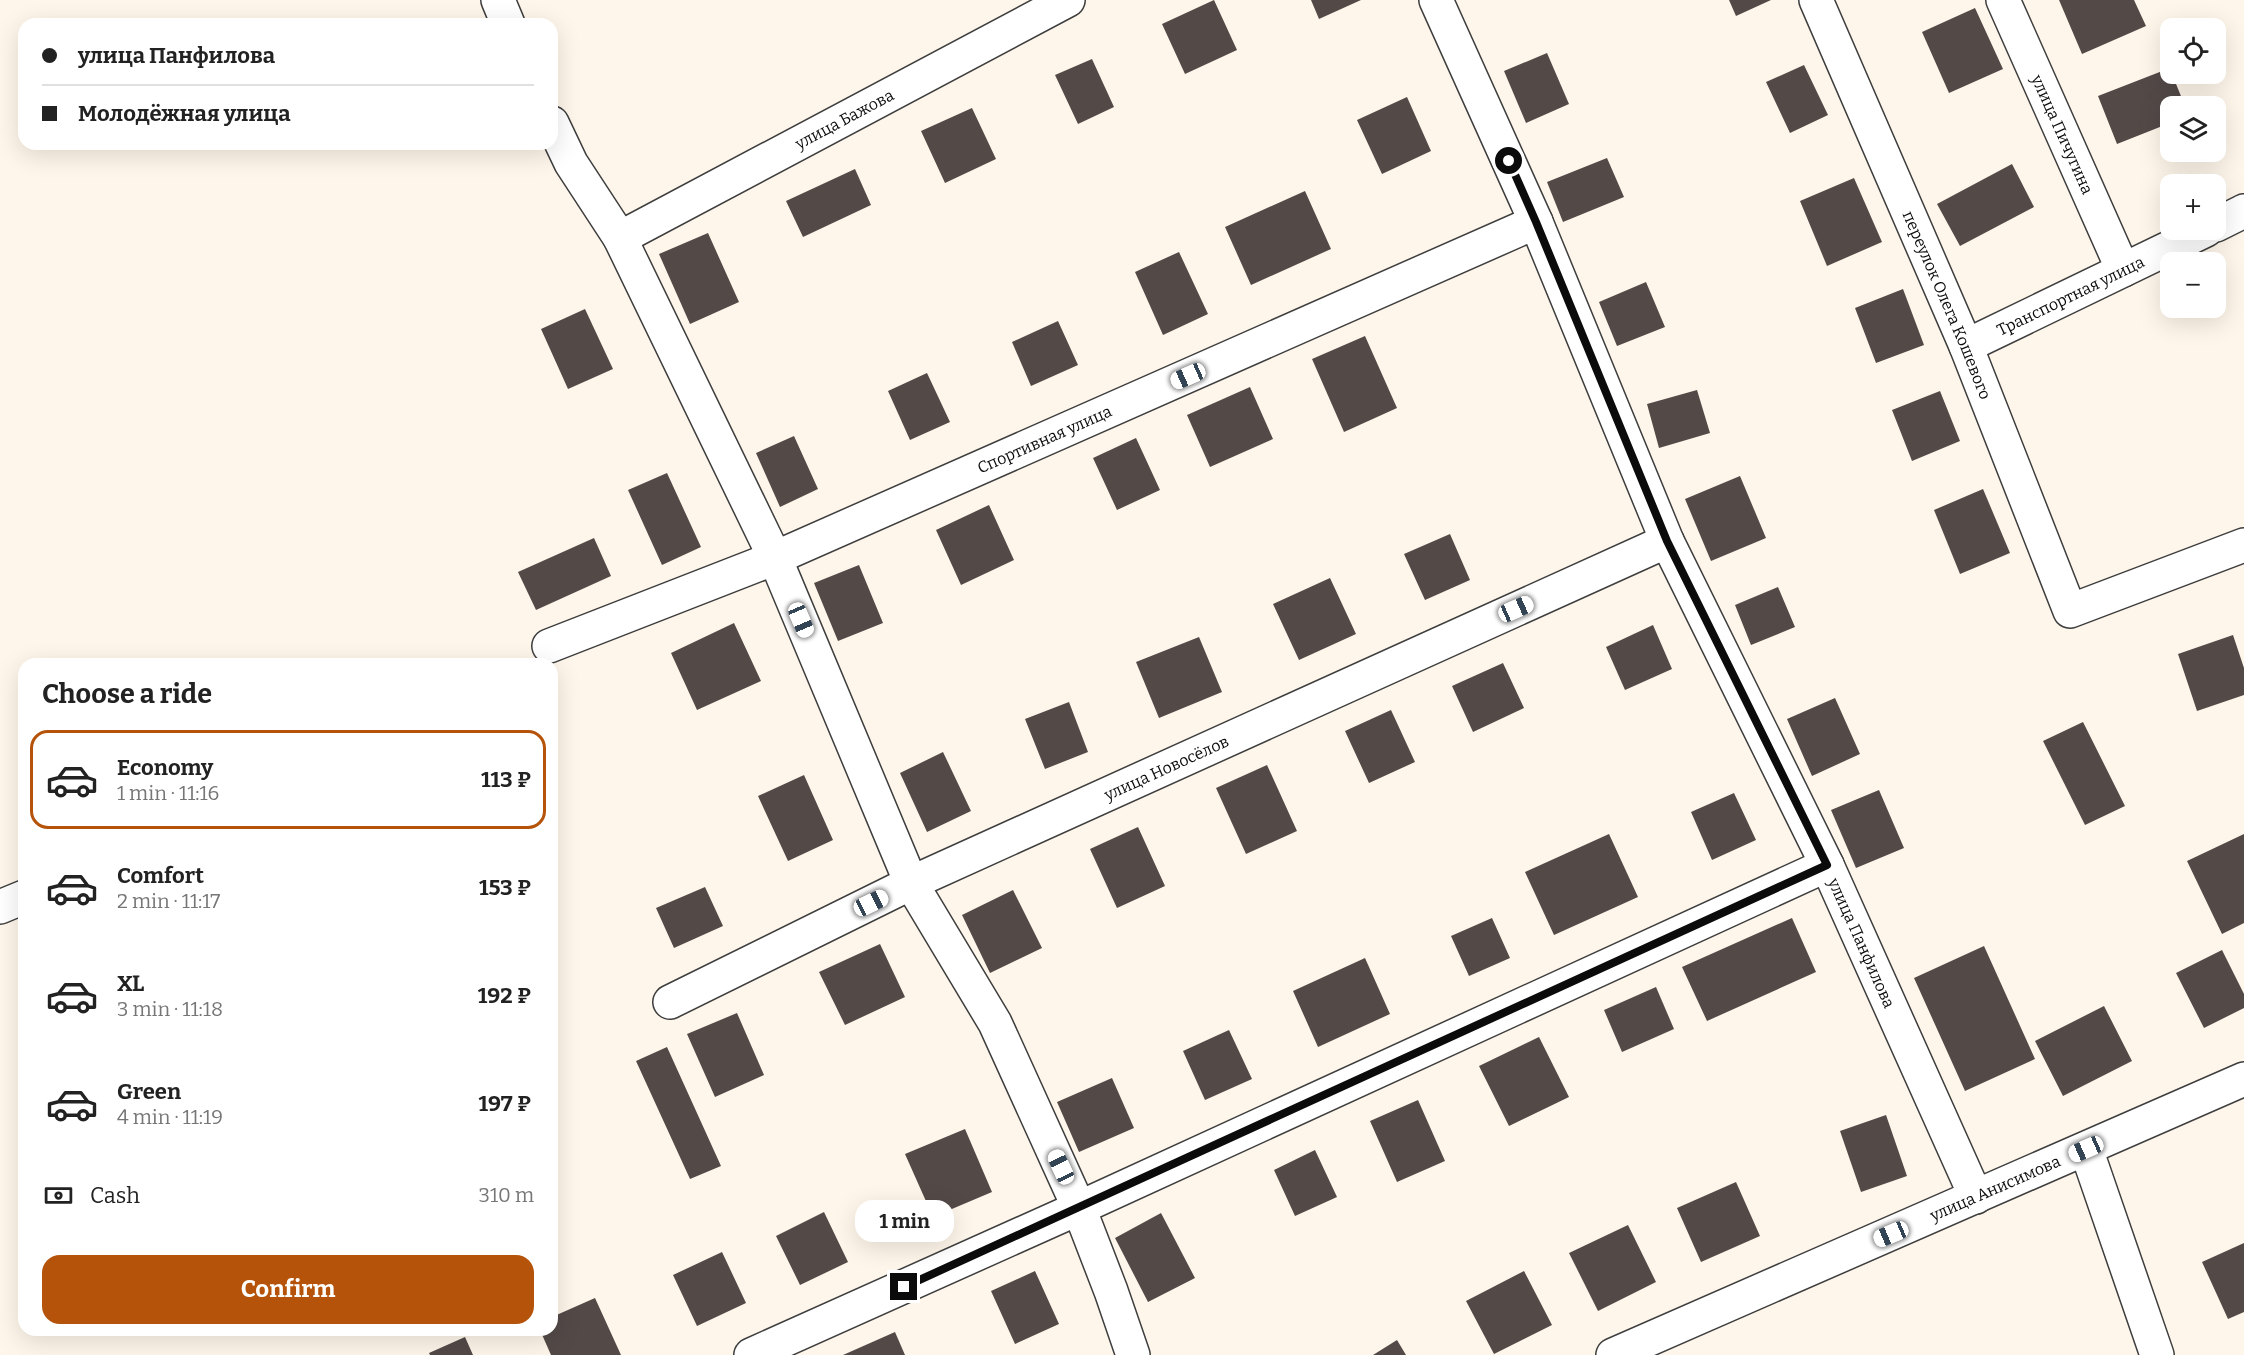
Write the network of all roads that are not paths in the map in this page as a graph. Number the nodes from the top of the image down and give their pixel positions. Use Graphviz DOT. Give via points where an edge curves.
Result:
graph roads {
  1 [pos="498,0"];
  2 [pos="1068,0"];
  3 [pos="1436,0"];
  4 [pos="1816,0"];
  5 [pos="2003,0"];
  6 [pos="506,18"];
  7 [pos="558,136"];
  8 [pos="2244,211"];
  9 [pos="2226,220"];
  10 [pos="1536,222"];
  11 [pos="620,238"];
  12 [pos="2185,240"];
  13 [pos="2123,270"];
  14 [pos="1966,346"];
  15 [pos="1667,541"];
  16 [pos="2244,545"];
  17 [pos="775,558"];
  18 [pos="549,646"];
  19 [pos="1827,865"];
  20 [pos="911,883"];
  21 [pos="18,900"];
  22 [pos="0,907"];
  23 [pos="670,1002"];
  24 [pos="2244,1079"];
  25 [pos="2086,1149"];
  26 [pos="1976,1197"];
  27 [pos="1079,1208"];
  28 [pos="751,1355"];
  29 [pos="1132,1355"];
  30 [pos="1613,1355"];
  31 [pos="2157,1355"];
  1 -- 6 [label="street"];
  2 -- 11 [label="street, улица Бажова"];
  3 -- 10 [label="street, улица Панфилова"];
  4 -- 14 [label="street, переулок Олега Кошевого"];
  5 -- 13 [label="street, улица Пичугина"];
  7 -- 11 [label="street" via="571,163"];
  8 -- 9 [label="street"];
  10 -- 15 [label="street, улица Панфилова"];
  10 -- 17 [label="street, Спортивная улица"];
  11 -- 17 [label="street"];
  12 -- 13 [label="street, Транспортная улица"];
  13 -- 14 [label="street, Транспортная улица"];
  14 -- 16 [label="street, переулок Олега Кошевого" via="2070,611"];
  15 -- 19 [label="street, улица Панфилова"];
  15 -- 20 [label="street, улица Новосёлов"];
  17 -- 18 [label="street, Спортивная улица"];
  17 -- 20 [label="street"];
  19 -- 26 [label="street, улица Панфилова"];
  19 -- 27 [label="street"];
  20 -- 23 [label="street, улица Новосёлов"];
  20 -- 27 [label="street" via="995,1023"];
  21 -- 22 [label="street"];
  24 -- 25 [label="street, улица Анисимова"];
  25 -- 26 [label="street, улица Анисимова"];
  25 -- 31 [label="street"];
  26 -- 30 [label="street, улица Анисимова"];
  27 -- 28 [label="street"];
  27 -- 29 [label="street"];
}
